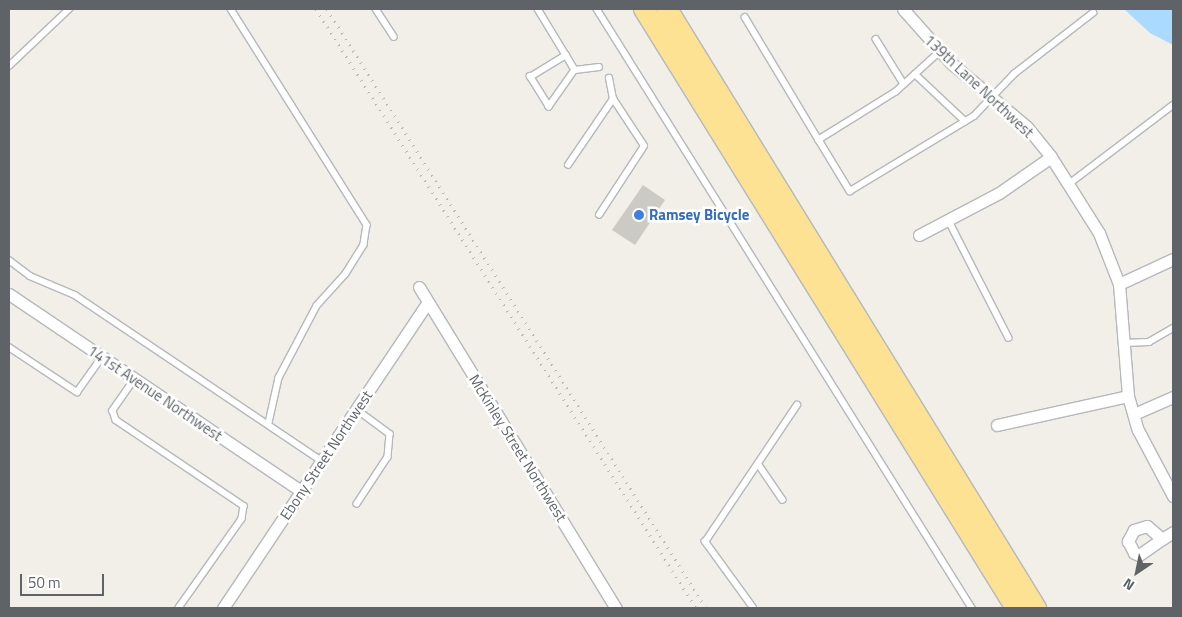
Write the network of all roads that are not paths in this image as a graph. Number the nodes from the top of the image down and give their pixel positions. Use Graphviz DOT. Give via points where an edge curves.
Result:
graph roads {
  1 [pos="69,9"];
  2 [pos="231,9"];
  3 [pos="376,9"];
  4 [pos="538,9"];
  5 [pos="598,9"];
  6 [pos="644,9"];
  7 [pos="668,9"];
  8 [pos="903,9"];
  9 [pos="1093,13"];
  10 [pos="744,16"];
  11 [pos="394,37"];
  12 [pos="876,39"];
  13 [pos="940,52"];
  14 [pos="566,55"];
  15 [pos="9,66"];
  16 [pos="599,67"];
  17 [pos="575,70"];
  18 [pos="915,74"];
  19 [pos="608,78"];
  20 [pos="904,84"];
  21 [pos="991,97"];
  22 [pos="613,99"];
  23 [pos="1173,106"];
  24 [pos="965,121"];
  25 [pos="819,140"];
  26 [pos="1051,157"];
  27 [pos="568,165"];
  28 [pos="1069,184"];
  29 [pos="599,215"];
  30 [pos="949,221"];
  31 [pos="919,235"];
  32 [pos="1173,259"];
  33 [pos="9,260"];
  34 [pos="1119,284"];
  35 [pos="419,287"];
  36 [pos="9,294"];
  37 [pos="428,302"];
  38 [pos="1173,328"];
  39 [pos="1009,338"];
  40 [pos="1124,343"];
  41 [pos="9,347"];
  42 [pos="102,357"];
  43 [pos="135,379"];
  44 [pos="1128,396"];
  45 [pos="1173,397"];
  46 [pos="797,405"];
  47 [pos="356,409"];
  48 [pos="1134,414"];
  49 [pos="269,423"];
  50 [pos="997,425"];
  51 [pos="322,461"];
  52 [pos="759,465"];
  53 [pos="302,492"];
  54 [pos="1173,496"];
  55 [pos="783,500"];
  56 [pos="357,504"];
  57 [pos="1173,532"];
  58 [pos="1162,539"];
  59 [pos="179,608"];
  60 [pos="223,608"];
  61 [pos="616,608"];
  62 [pos="754,608"];
  63 [pos="972,608"];
  64 [pos="1016,608"];
  65 [pos="1036,608"];
  1 -- 15 [label="lane"];
  2 -- 49 [label="lane" via="367,225 364,245 346,274 317,306 279,378"];
  3 -- 11 [label="lane"];
  4 -- 14 [label="lane"];
  5 -- 63 [label="lane"];
  6 -- 64 [label="highway"];
  7 -- 65 [label="highway"];
  8 -- 13 [label="street, 139th Lane Northwest"];
  9 -- 21 [label="lane" via="1014,74"];
  10 -- 25 [label="lane"];
  12 -- 20 [label="lane"];
  13 -- 18 [label="lane"];
  13 -- 21 [label="street, 139th Lane Northwest"];
  14 -- 17 [label="lane"];
  14 -- 17 [label="lane" via="530,77 549,108"];
  16 -- 17 [label="lane"];
  18 -- 20 [label="lane"];
  18 -- 24 [label="lane"];
  19 -- 22 [label="lane"];
  20 -- 25 [label="lane"];
  21 -- 24 [label="lane"];
  21 -- 26 [label="street, 139th Lane Northwest" via="1027,127"];
  22 -- 27 [label="lane"];
  22 -- 29 [label="lane" via="644,146"];
  23 -- 28 [label="lane"];
  24 -- 25 [label="lane" via="850,191"];
  26 -- 28 [label="street, 139th Lane Northwest"];
  26 -- 30 [label="street" via="999,193"];
  28 -- 34 [label="street, 139th Lane Northwest" via="1099,233"];
  30 -- 31 [label="street"];
  30 -- 39 [label="lane"];
  32 -- 34 [label="street"];
  33 -- 49 [label="lane" via="30,276 75,295 186,372"];
  34 -- 40 [label="street, 139th Lane Northwest"];
  35 -- 37 [label="street, McKinley Street Northwest"];
  36 -- 42 [label="street, 141st Avenue Northwest"];
  37 -- 47 [label="street, Ebony Street Northwest"];
  37 -- 61 [label="street, McKinley Street Northwest"];
  38 -- 40 [label="lane" via="1149,342"];
  40 -- 44 [label="street, 139th Lane Northwest"];
  41 -- 42 [label="lane" via="77,392"];
  42 -- 43 [label="street, 141st Avenue Northwest"];
  43 -- 53 [label="street, 141st Avenue Northwest"];
  43 -- 59 [label="lane" via="113,411 116,420 244,506 242,519"];
  44 -- 48 [label="street, 139th Lane Northwest"];
  44 -- 50 [label="street"];
  45 -- 48 [label="street"];
  46 -- 52 [label="lane"];
  47 -- 51 [label="street, Ebony Street Northwest"];
  47 -- 56 [label="lane" via="390,434 388,457"];
  48 -- 54 [label="street, 139th Lane Northwest"];
  49 -- 51 [label="lane"];
  51 -- 53 [label="street, Ebony Street Northwest"];
  52 -- 55 [label="lane"];
  52 -- 62 [label="lane" via="706,542"];
  53 -- 60 [label="street, Ebony Street Northwest"];
  57 -- 58 [label="street"];
}
